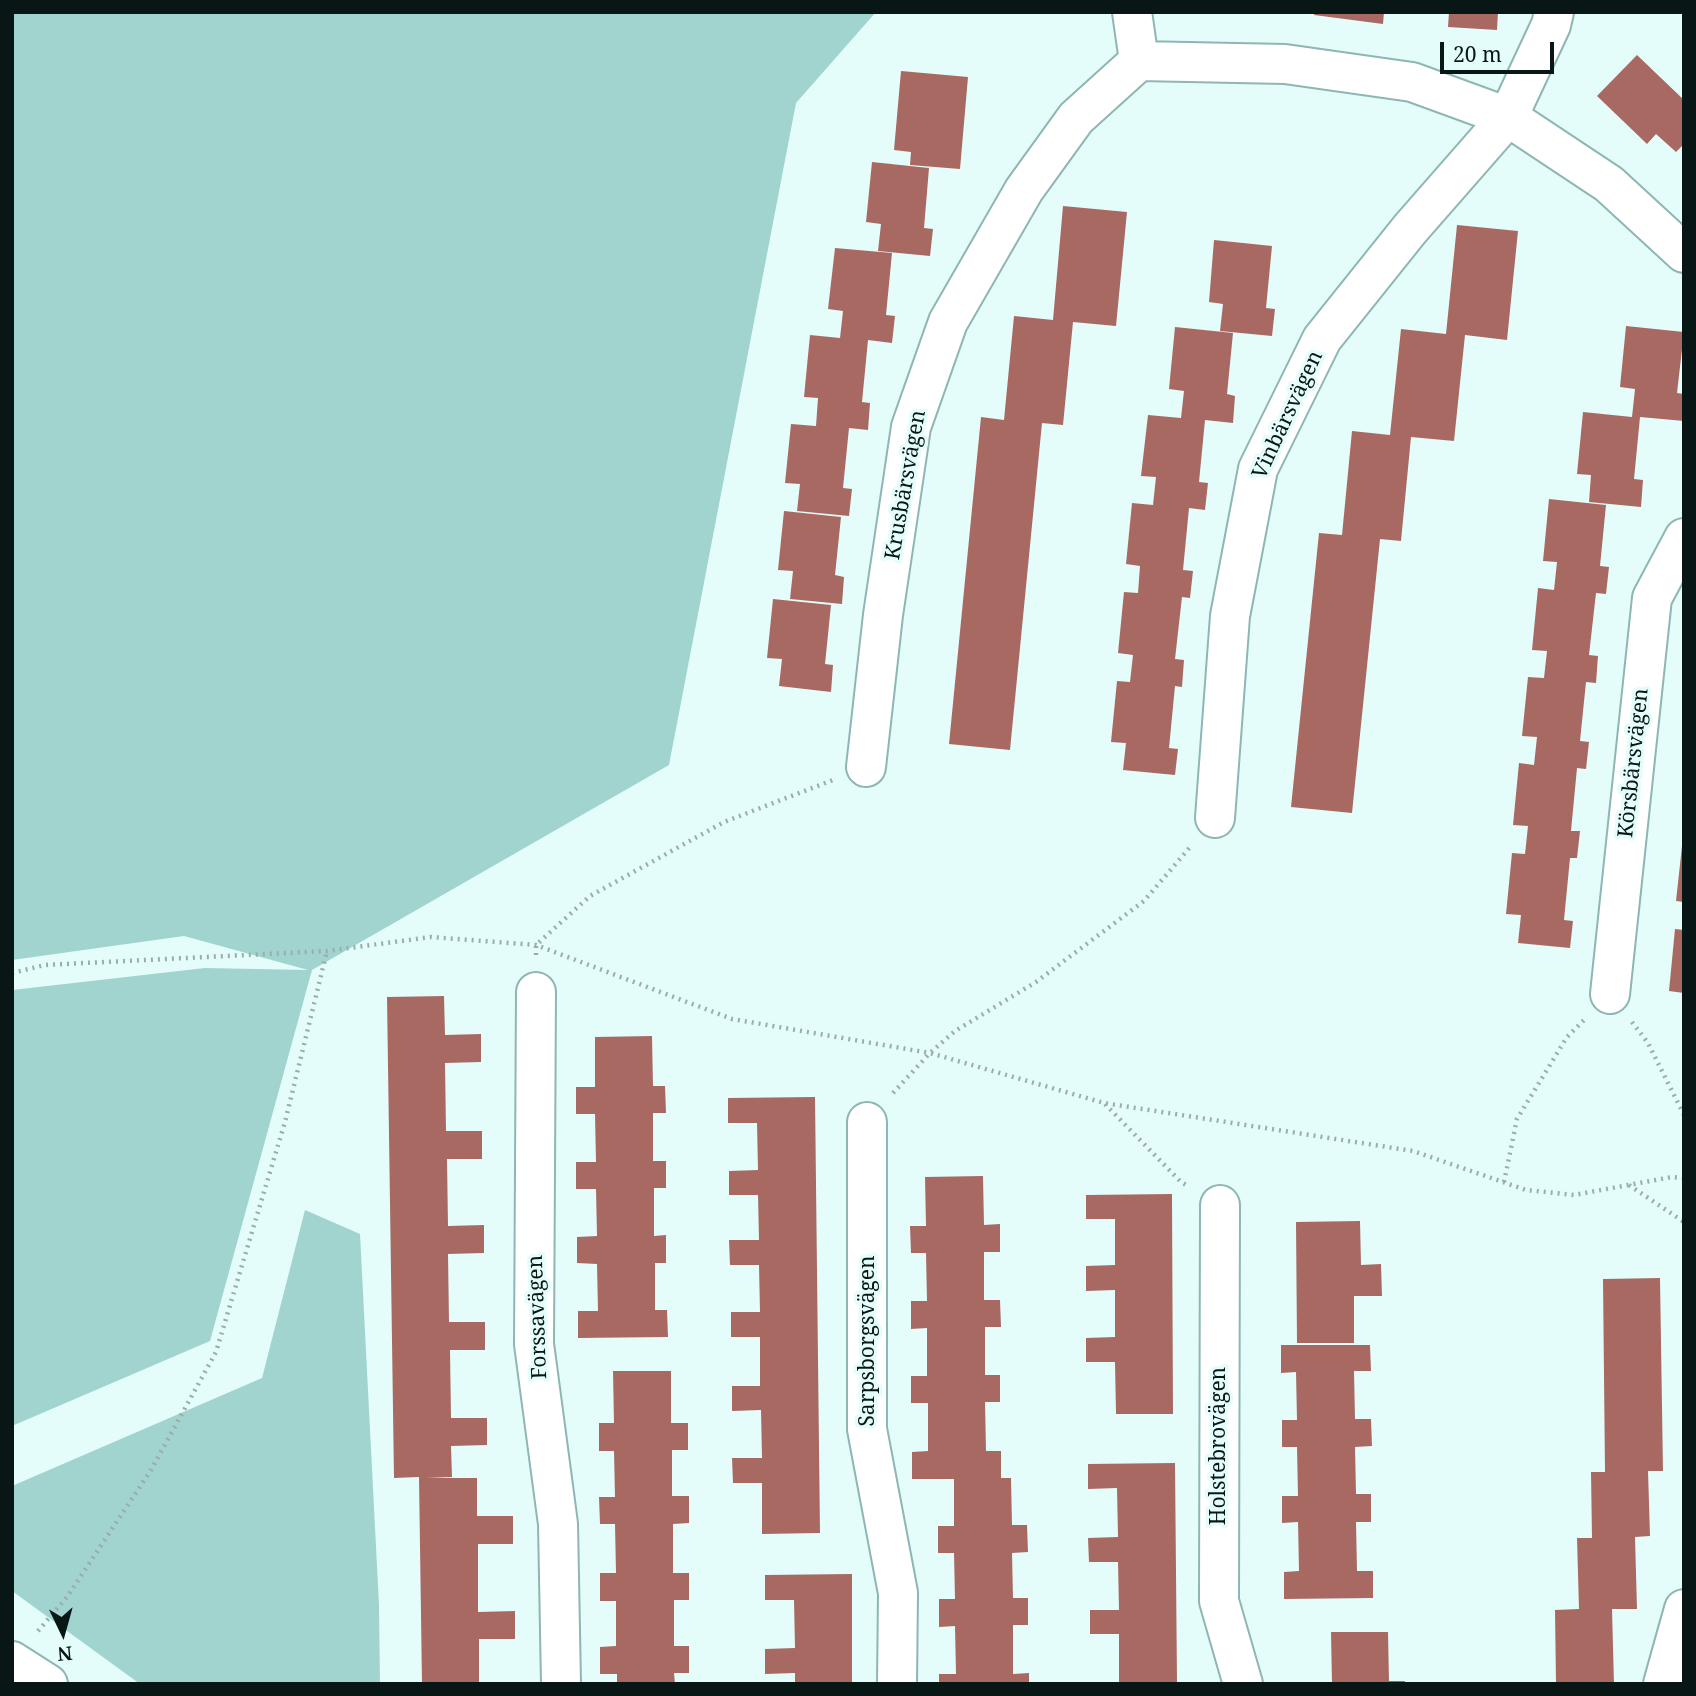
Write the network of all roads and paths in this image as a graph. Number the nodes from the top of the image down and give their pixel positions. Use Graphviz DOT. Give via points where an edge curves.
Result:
graph roads {
  1 [pos="1132,12"];
  2 [pos="1554,12"];
  3 [pos="1139,61"];
  4 [pos="1508,117"];
  5 [pos="1684,253"];
  6 [pos="1684,538"];
  7 [pos="866,767"];
  8 [pos="1214,818"];
  9 [pos="536,945"];
  10 [pos="327,951"];
  11 [pos="12,973"];
  12 [pos="536,992"];
  13 [pos="1610,994"];
  14 [pos="930,1053"];
  15 [pos="1104,1103"];
  16 [pos="1684,1115"];
  17 [pos="867,1122"];
  18 [pos="1684,1178"];
  19 [pos="1504,1182"];
  20 [pos="1628,1185"];
  21 [pos="1220,1205"];
  22 [pos="1684,1222"];
  23 [pos="1684,1609"];
  24 [pos="21,1650"];
  25 [pos="48,1684"];
  26 [pos="561,1684"];
  27 [pos="897,1684"];
  28 [pos="1243,1684"];
  29 [pos="1663,1684"];
  1 -- 3 [label="street"];
  2 -- 4 [label="street, Vinbärsvägen"];
  3 -- 4 [label="street" via="1285,64 1412,82"];
  3 -- 7 [label="street, Krusbärsvägen" via="1076,118 1046,159 948,323 911,427"];
  4 -- 5 [label="street" via="1609,184"];
  4 -- 8 [label="street, Vinbärsvägen" via="1410,229 1322,340 1258,470 1230,615"];
  6 -- 13 [label="street, Körsbärsvägen" via="1652,598"];
  7 -- 9 [label="path" via="724,822 590,896"];
  8 -- 14 [label="path" via="1144,901"];
  9 -- 10 [label="path" via="431,937"];
  9 -- 12 [label="path"];
  9 -- 14 [label="path" via="732,1019"];
  10 -- 11 [label="path" via="45,965"];
  10 -- 24 [label="path" via="285,1122 216,1352 151,1470 67,1597"];
  12 -- 26 [label="street, Forssavägen" via="534,1344 558,1524"];
  13 -- 16 [label="path" via="1648,1043"];
  13 -- 19 [label="path" via="1567,1037 1517,1119"];
  14 -- 15 [label="path"];
  14 -- 17 [label="path"];
  15 -- 19 [label="path" via="1413,1151"];
  15 -- 21 [label="path" via="1181,1182"];
  17 -- 27 [label="street, Sarpsborgsvägen" via="867,1429 898,1592"];
  18 -- 20 [label="path"];
  19 -- 20 [label="path" via="1526,1190 1574,1195"];
  20 -- 22 [label="path"];
  21 -- 28 [label="street, Holstebrovägen" via="1219,1601"];
  23 -- 29 [label="street"];
  24 -- 25 [label="street"];
}
